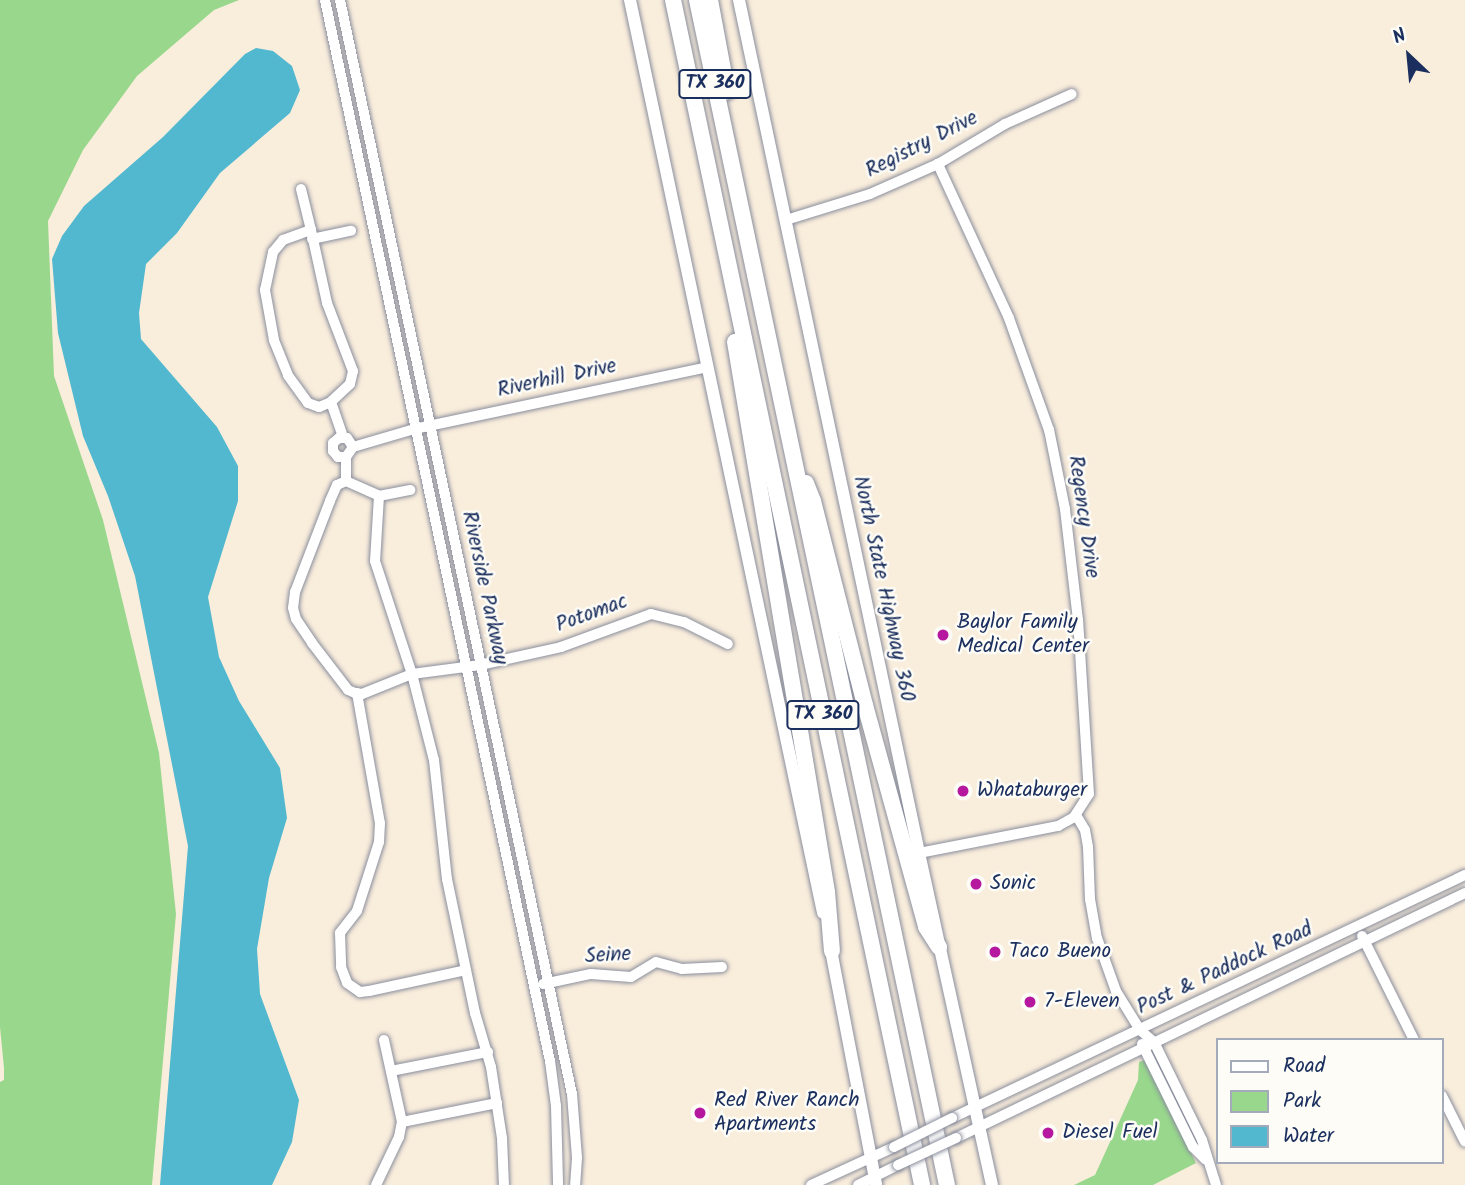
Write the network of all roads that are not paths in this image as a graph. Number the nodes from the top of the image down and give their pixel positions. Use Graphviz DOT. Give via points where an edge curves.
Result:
graph roads {
  1 [pos="325,0"];
  2 [pos="340,0"];
  3 [pos="630,0"];
  4 [pos="662,0"];
  5 [pos="673,0"];
  6 [pos="697,0"];
  7 [pos="710,0"];
  8 [pos="740,0"];
  9 [pos="1072,94"];
  10 [pos="706,154"];
  11 [pos="939,164"];
  12 [pos="734,168"];
  13 [pos="301,190"];
  14 [pos="786,220"];
  15 [pos="351,230"];
  16 [pos="312,234"];
  17 [pos="727,253"];
  18 [pos="708,367"];
  19 [pos="331,402"];
  20 [pos="430,426"];
  21 [pos="414,429"];
  22 [pos="343,437"];
  23 [pos="353,447"];
  24 [pos="791,447"];
  25 [pos="346,457"];
  26 [pos="346,481"];
  27 [pos="410,490"];
  28 [pos="379,496"];
  29 [pos="728,644"];
  30 [pos="480,665"];
  31 [pos="465,667"];
  32 [pos="412,674"];
  33 [pos="357,693"];
  34 [pos="1076,815"];
  35 [pos="919,853"];
  36 [pos="1465,875"];
  37 [pos="1465,893"];
  38 [pos="1358,927"];
  39 [pos="1364,941"];
  40 [pos="939,947"];
  41 [pos="832,951"];
  42 [pos="722,967"];
  43 [pos="466,970"];
  44 [pos="547,982"];
  45 [pos="533,986"];
  46 [pos="1140,1030"];
  47 [pos="1413,1038"];
  48 [pos="384,1040"];
  49 [pos="1154,1042"];
  50 [pos="1143,1048"];
  51 [pos="488,1052"];
  52 [pos="391,1071"];
  53 [pos="1444,1100"];
  54 [pos="497,1103"];
  55 [pos="977,1106"];
  56 [pos="402,1122"];
  57 [pos="981,1126"];
  58 [pos="1465,1142"];
  59 [pos="870,1158"];
  60 [pos="1206,1160"];
  61 [pos="875,1181"];
  62 [pos="920,1182"];
  63 [pos="376,1185"];
  64 [pos="504,1185"];
  65 [pos="558,1185"];
  66 [pos="575,1185"];
  67 [pos="811,1185"];
  68 [pos="858,1185"];
  69 [pos="947,1185"];
  70 [pos="992,1185"];
  71 [pos="1216,1185"];
  1 -- 21 [label="street, Riverside Parkway"];
  2 -- 20 [label="street, Riverside Parkway"];
  3 -- 18 [label="main road"];
  4 -- 10 [label="highway" via="693,135"];
  5 -- 10 [label="highway, TX 360"];
  6 -- 12 [label="highway, TX 360"];
  7 -- 12 [label="highway" via="739,148"];
  8 -- 14 [label="main road, North State Highway 360"];
  9 -- 11 [label="street, Registry Drive" via="1005,124"];
  10 -- 17 [label="highway, TX 360"];
  11 -- 14 [label="street, Registry Drive" via="870,194"];
  11 -- 34 [label="street, Regency Drive" via="1009,318 1056,459 1078,620 1086,741 1088,794"];
  12 -- 24 [label="highway, TX 360"];
  13 -- 16 [label="street"];
  14 -- 35 [label="main road, North State Highway 360"];
  15 -- 16 [label="street"];
  16 -- 19 [label="street" via="336,332 353,370 350,384"];
  16 -- 19 [label="street" via="283,240 273,252 265,290 274,340 288,376 313,407"];
  17 -- 41 [label="highway" via="723,274 827,892"];
  17 -- 62 [label="highway, TX 360"];
  18 -- 20 [label="street, Riverhill Drive"];
  18 -- 41 [label="main road"];
  19 -- 22 [label="street"];
  20 -- 21 [label="street, Riverhill Drive"];
  20 -- 30 [label="street, Riverside Parkway"];
  21 -- 23 [label="street, Riverhill Drive"];
  21 -- 31 [label="street, Riverside Parkway"];
  22 -- 23 [label="street"];
  22 -- 25 [label="street" via="335,440 332,451"];
  23 -- 25 [label="street"];
  24 -- 40 [label="highway" via="813,500 926,927"];
  24 -- 69 [label="highway, TX 360"];
  25 -- 26 [label="street"];
  26 -- 28 [label="street"];
  26 -- 33 [label="street" via="337,485 330,501 293,608 312,643 348,690"];
  27 -- 28 [label="street"];
  28 -- 32 [label="street" via="375,561"];
  29 -- 30 [label="street, Potomac" via="684,622 650,614 561,647"];
  30 -- 31 [label="street, Potomac"];
  30 -- 44 [label="street, Riverside Parkway"];
  31 -- 32 [label="street, Potomac"];
  31 -- 45 [label="street, Riverside Parkway"];
  32 -- 33 [label="street, Potomac"];
  32 -- 43 [label="street" via="433,760 447,879"];
  33 -- 43 [label="street" via="380,823 379,842 357,911 340,933 341,967 347,984 360,992 369,991"];
  34 -- 35 [label="street" via="1039,831"];
  34 -- 46 [label="street" via="1088,847 1097,938 1116,991"];
  35 -- 40 [label="main road, North State Highway 360"];
  36 -- 38 [label="street, Post & Paddock Road"];
  37 -- 39 [label="street, Post & Paddock Road"];
  38 -- 39 [label="street"];
  38 -- 46 [label="street, Post & Paddock Road"];
  39 -- 47 [label="street"];
  39 -- 49 [label="street, Post & Paddock Road"];
  40 -- 55 [label="main road, North State Highway 360"];
  41 -- 59 [label="main road"];
  42 -- 44 [label="street, Seine" via="682,969 656,962 631,977 591,974"];
  43 -- 51 [label="street"];
  44 -- 45 [label="street, Seine"];
  44 -- 66 [label="street, Riverside Parkway" via="572,1094 578,1158"];
  45 -- 65 [label="street, Riverside Parkway" via="556,1106"];
  46 -- 49 [label="street"];
  46 -- 50 [label="street"];
  46 -- 55 [label="street, Post & Paddock Road"];
  48 -- 52 [label="street"];
  49 -- 50 [label="street, Post & Paddock Road"];
  49 -- 60 [label="street" via="1202,1140"];
  50 -- 57 [label="street, Post & Paddock Road"];
  50 -- 60 [label="street" via="1193,1147"];
  51 -- 52 [label="street"];
  51 -- 54 [label="street"];
  52 -- 56 [label="street"];
  53 -- 58 [label="street"];
  54 -- 56 [label="street"];
  54 -- 64 [label="street"];
  55 -- 57 [label="main road, North State Highway 360"];
  55 -- 59 [label="street, Post & Paddock Road, bridge"];
  56 -- 63 [label="street"];
  57 -- 61 [label="street, Post & Paddock Road, bridge" via="898,1165"];
  57 -- 70 [label="main road, North State Highway 360"];
  59 -- 61 [label="main road"];
  59 -- 67 [label="street, Post & Paddock Road"];
  60 -- 71 [label="street"];
  61 -- 68 [label="street, Post & Paddock Road"];
}
